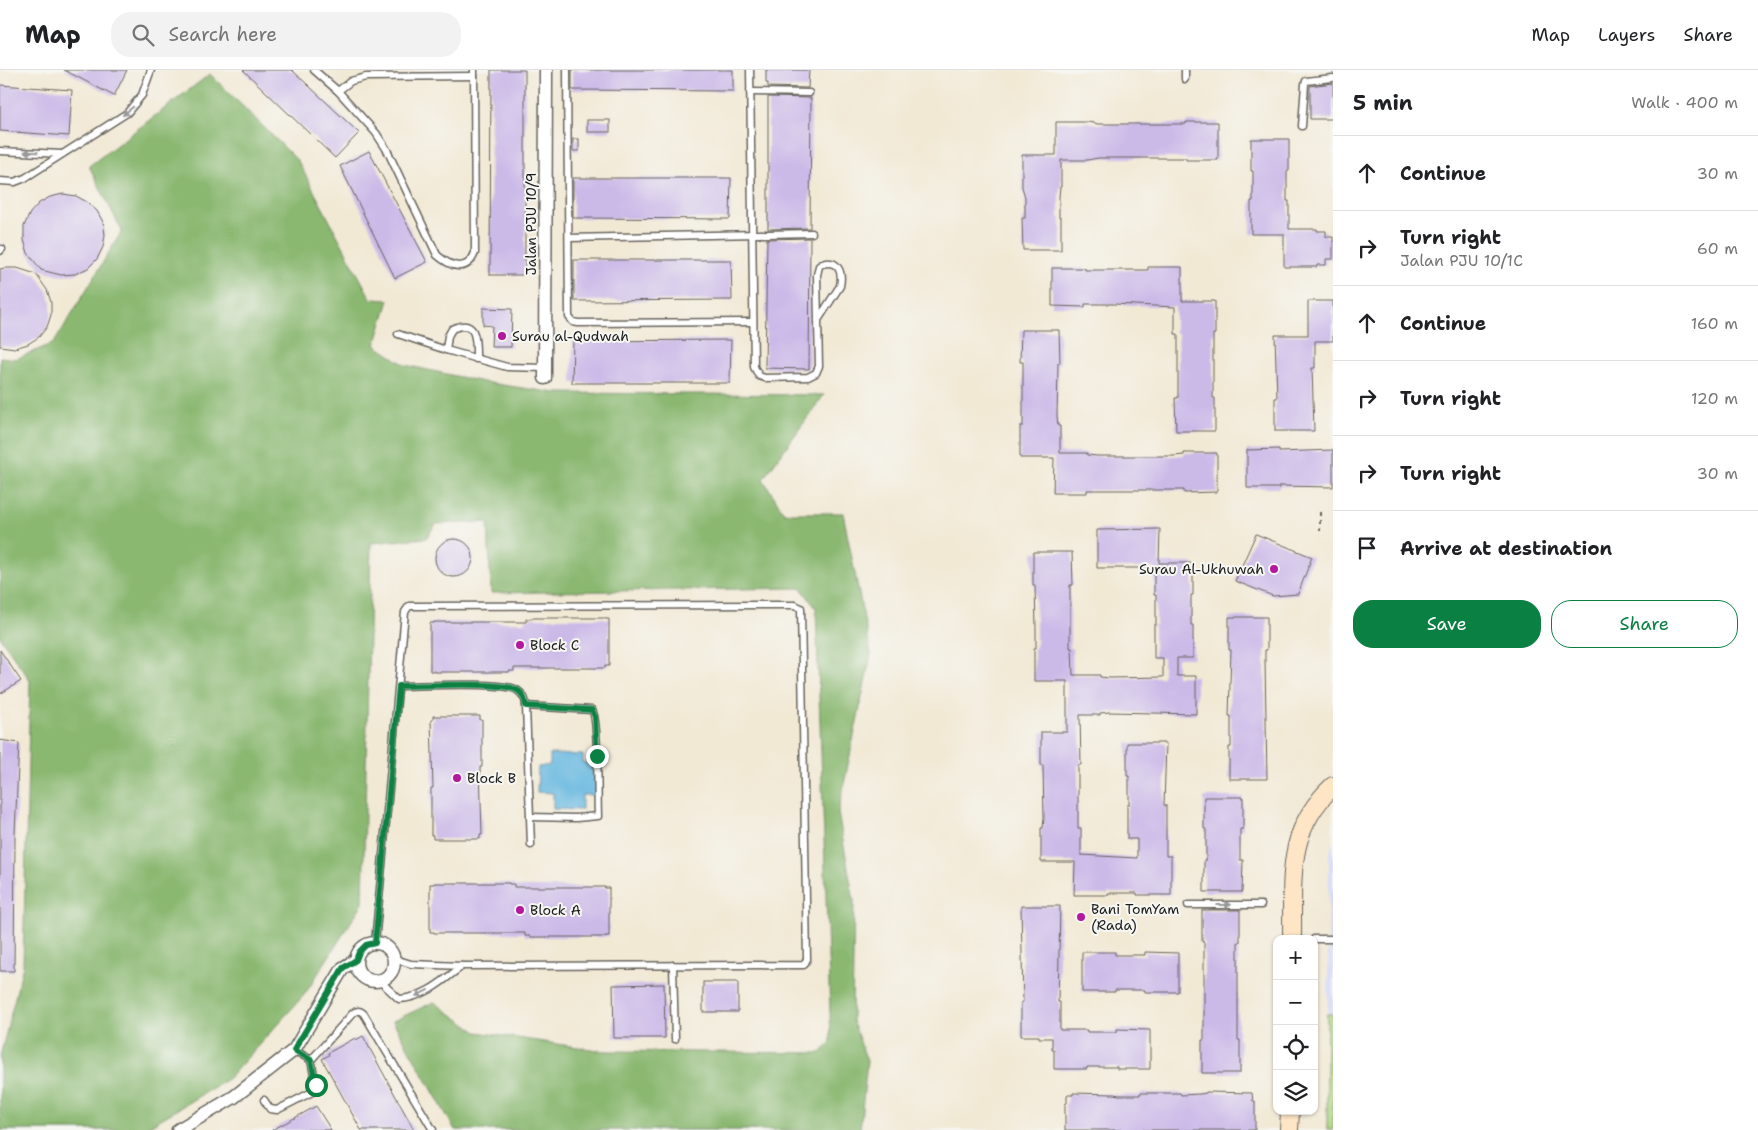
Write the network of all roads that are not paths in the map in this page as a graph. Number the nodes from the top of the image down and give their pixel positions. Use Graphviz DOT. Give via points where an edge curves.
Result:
graph roads {
  1 [pos="151,70"];
  2 [pos="314,70"];
  3 [pos="546,70"];
  4 [pos="567,70"];
  5 [pos="750,70"];
  6 [pos="1185,70"];
  7 [pos="474,73"];
  8 [pos="1185,78"];
  9 [pos="1333,78"];
  10 [pos="338,91"];
  11 [pos="750,92"];
  12 [pos="809,93"];
  13 [pos="1302,126"];
  14 [pos="0,151"];
  15 [pos="62,154"];
  16 [pos="0,181"];
  17 [pos="812,233"];
  18 [pos="752,235"];
  19 [pos="569,238"];
  20 [pos="818,320"];
  21 [pos="754,322"];
  22 [pos="398,334"];
  23 [pos="446,350"];
  24 [pos="476,359"];
  25 [pos="546,373"];
  26 [pos="399,686"];
  27 [pos="526,706"];
  28 [pos="1333,786"];
  29 [pos="530,817"];
  30 [pos="531,845"];
  31 [pos="1188,905"];
  32 [pos="1261,905"];
  33 [pos="1292,935"];
  34 [pos="1318,939"];
  35 [pos="1333,939"];
  36 [pos="375,943"];
  37 [pos="395,959"];
  38 [pos="356,960"];
  39 [pos="673,965"];
  40 [pos="462,966"];
  41 [pos="359,973"];
  42 [pos="380,981"];
  43 [pos="332,989"];
  44 [pos="675,1039"];
  45 [pos="294,1050"];
  46 [pos="311,1060"];
  47 [pos="264,1100"];
  48 [pos="1290,1115"];
  49 [pos="178,1130"];
  50 [pos="433,1130"];
  51 [pos="1290,1130"];
  1 -- 15 [label="lane, one-way" via="142,95 127,113"];
  2 -- 10 [label="lane"];
  3 -- 25 [label="street, Jalan PJU 10/9"];
  4 -- 19 [label="lane"];
  5 -- 11 [label="lane"];
  6 -- 8 [label="lane"];
  7 -- 10 [label="lane" via="366,77 351,81"];
  7 -- 10 [label="lane" via="475,253 465,266 452,265 438,255 387,150"];
  9 -- 13 [label="lane" via="1306,81"];
  11 -- 12 [label="lane"];
  11 -- 18 [label="lane"];
  15 -- 14 [label="lane, one-way"];
  15 -- 16 [label="lane" via="25,178 15,182"];
  17 -- 18 [label="lane"];
  18 -- 19 [label="lane"];
  18 -- 21 [label="lane"];
  19 -- 21 [label="lane" via="569,317 573,322"];
  20 -- 20 [label="lane" via="840,286 841,270 829,263 822,264 818,270"];
  20 -- 21 [label="lane" via="818,370 812,376 765,378 759,376 754,367"];
  22 -- 23 [label="lane"];
  23 -- 24 [label="lane"];
  23 -- 24 [label="lane" via="452,330 470,328 476,337"];
  24 -- 25 [label="lane"];
  26 -- 27 [label="lane" via="497,685 516,689 526,699"];
  26 -- 36 [label="lane"];
  26 -- 39 [label="lane" via="405,612 412,605 795,605 801,608 806,962 800,966"];
  27 -- 29 [label="lane"];
  27 -- 29 [label="lane" via="592,710 597,756 598,816"];
  28 -- 33 [label="street" via="1301,829 1293,875"];
  29 -- 30 [label="lane"];
  31 -- 32 [label="lane, one-way"];
  34 -- 35 [label="lane"];
  36 -- 37 [label="street" via="391,950"];
  36 -- 38 [label="street" via="366,945"];
  37 -- 40 [label="lane" via="411,964"];
  37 -- 42 [label="street" via="394,969"];
  38 -- 41 [label="street"];
  38 -- 43 [label="street" via="343,968"];
  39 -- 40 [label="lane"];
  39 -- 44 [label="lane"];
  40 -- 42 [label="lane, one-way" via="439,984 411,999 399,999"];
  41 -- 42 [label="street" via="368,980"];
  41 -- 43 [label="street"];
  43 -- 45 [label="street"];
  45 -- 46 [label="lane"];
  45 -- 49 [label="street" via="234,1097"];
  46 -- 47 [label="lane" via="316,1085 314,1091 277,1110 270,1109"];
  46 -- 50 [label="lane" via="356,1010 361,1011"];
  48 -- 51 [label="street"];
}
